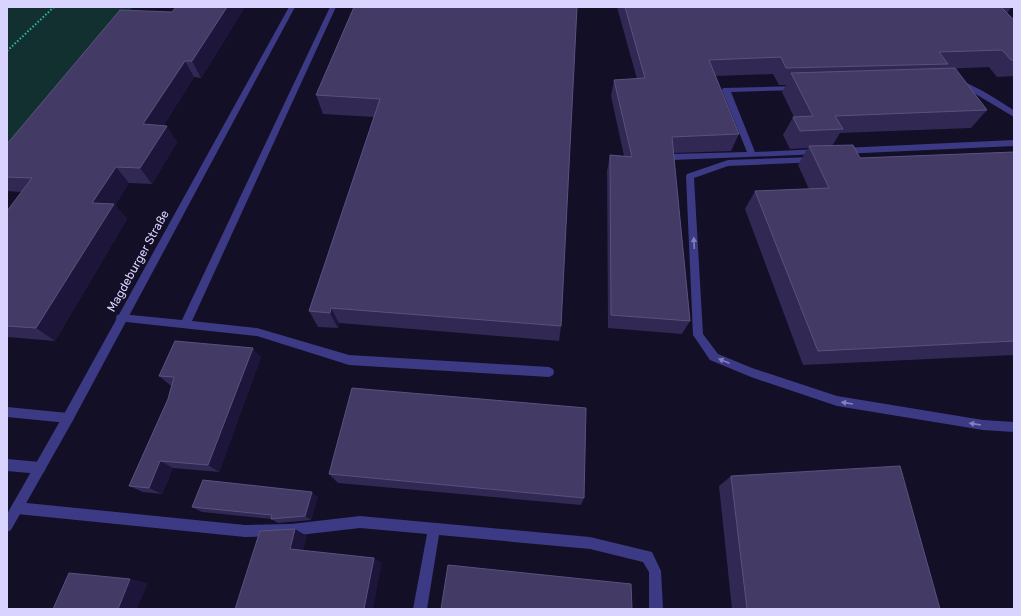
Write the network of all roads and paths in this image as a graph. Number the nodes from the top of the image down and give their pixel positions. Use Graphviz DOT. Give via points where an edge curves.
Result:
graph roads {
  1 [pos="54,7"];
  2 [pos="292,7"];
  3 [pos="333,7"];
  4 [pos="7,51"];
  5 [pos="951,83"];
  6 [pos="805,87"];
  7 [pos="1014,114"];
  8 [pos="1014,143"];
  9 [pos="752,155"];
  10 [pos="950,156"];
  11 [pos="672,157"];
  12 [pos="839,159"];
  13 [pos="823,160"];
  14 [pos="121,318"];
  15 [pos="185,325"];
  16 [pos="550,372"];
  17 [pos="7,412"];
  18 [pos="68,418"];
  19 [pos="1014,427"];
  20 [pos="7,465"];
  21 [pos="40,468"];
  22 [pos="17,508"];
  23 [pos="7,526"];
  24 [pos="434,528"];
  25 [pos="420,609"];
  26 [pos="656,609"];
  1 -- 4 [label="path"];
  2 -- 14 [label="street, Magdeburger Straße"];
  3 -- 15 [label="street"];
  5 -- 7 [label="street" via="958,83 977,91"];
  6 -- 9 [label="street" via="726,90"];
  8 -- 9 [label="street"];
  9 -- 11 [label="street"];
  10 -- 12 [label="street"];
  19 -- 13 [label="street, one-way" via="983,425 837,401 714,357 698,335 690,176 728,163"];
  14 -- 15 [label="street"];
  14 -- 18 [label="street, Magdeburger Straße"];
  15 -- 16 [label="street" via="257,332 349,360"];
  17 -- 18 [label="street"];
  18 -- 21 [label="street, Magdeburger Straße"];
  20 -- 21 [label="street"];
  21 -- 22 [label="street, Magdeburger Straße"];
  22 -- 23 [label="street, Magdeburger Straße"];
  22 -- 24 [label="street" via="245,531 291,530 360,522"];
  24 -- 25 [label="street"];
  24 -- 26 [label="street" via="590,544 647,557 655,571"];
}
